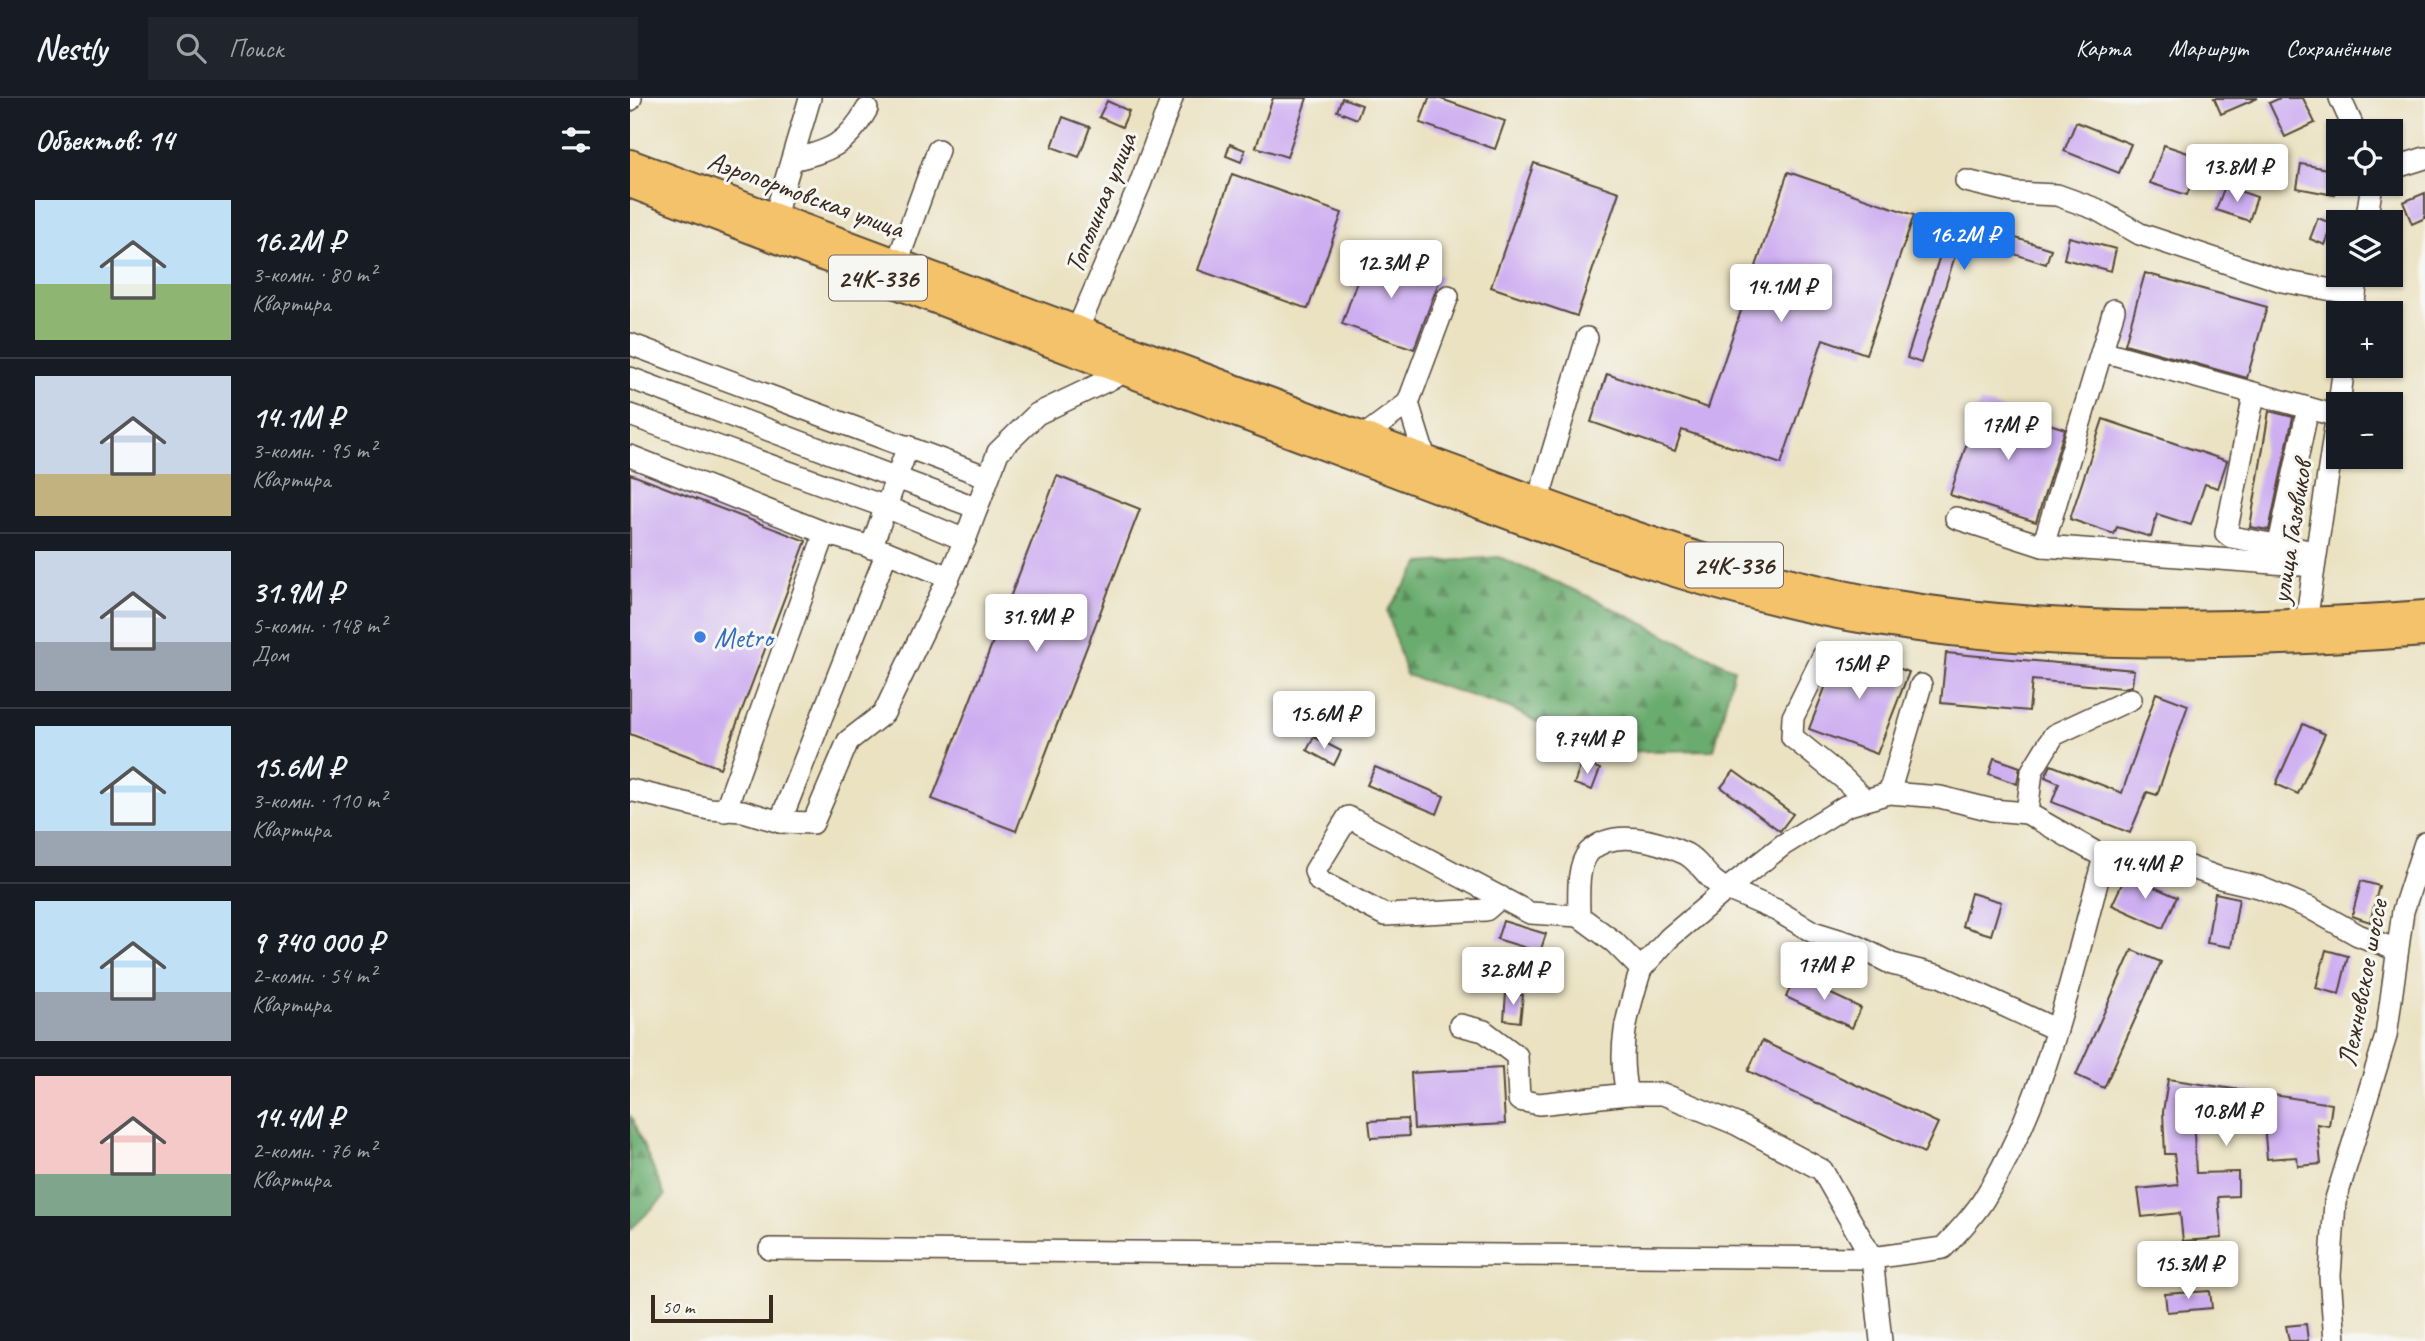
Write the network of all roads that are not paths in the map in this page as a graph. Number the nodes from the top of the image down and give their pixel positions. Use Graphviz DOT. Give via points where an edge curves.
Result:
graph roads {
  1 [pos="810,98"];
  2 [pos="1172,98"];
  3 [pos="2340,98"];
  4 [pos="867,109"];
  5 [pos="2350,119"];
  6 [pos="938,150"];
  7 [pos="2425,158"];
  8 [pos="792,160"];
  9 [pos="630,163"];
  10 [pos="2403,165"];
  11 [pos="1966,181"];
  12 [pos="630,184"];
  13 [pos="775,216"];
  14 [pos="898,260"];
  15 [pos="2355,294"];
  16 [pos="1448,296"];
  17 [pos="2114,310"];
  18 [pos="1078,328"];
  19 [pos="1587,338"];
  20 [pos="630,344"];
  21 [pos="2102,351"];
  22 [pos="1125,372"];
  23 [pos="630,378"];
  24 [pos="2254,395"];
  25 [pos="1408,403"];
  26 [pos="2308,408"];
  27 [pos="2326,409"];
  28 [pos="630,415"];
  29 [pos="1364,436"];
  30 [pos="908,446"];
  31 [pos="630,456"];
  32 [pos="1425,458"];
  33 [pos="2329,469"];
  34 [pos="898,476"];
  35 [pos="985,476"];
  36 [pos="1538,500"];
  37 [pos="886,507"];
  38 [pos="977,508"];
  39 [pos="1956,518"];
  40 [pos="825,533"];
  41 [pos="965,540"];
  42 [pos="2279,544"];
  43 [pos="2043,546"];
  44 [pos="879,550"];
  45 [pos="2315,559"];
  46 [pos="950,577"];
  47 [pos="2425,614"];
  48 [pos="2306,622"];
  49 [pos="2425,634"];
  50 [pos="1823,656"];
  51 [pos="1921,685"];
  52 [pos="2131,699"];
  53 [pos="630,790"];
  54 [pos="1889,793"];
  55 [pos="1865,800"];
  56 [pos="725,811"];
  57 [pos="2027,813"];
  58 [pos="780,821"];
  59 [pos="2425,843"];
  60 [pos="2104,858"];
  61 [pos="1727,889"];
  62 [pos="1501,897"];
  63 [pos="1578,916"];
  64 [pos="2398,950"];
  65 [pos="1640,969"];
  66 [pos="1460,1025"];
  67 [pos="2057,1030"];
  68 [pos="1627,1094"];
  69 [pos="770,1249"];
  70 [pos="1872,1258"];
  71 [pos="1881,1341"];
  72 [pos="2335,1341"];
  1 -- 8 [label="street"];
  2 -- 18 [label="street, Тополиная улица"];
  3 -- 5 [label="street"];
  4 -- 8 [label="street" via="856,129 829,151"];
  6 -- 14 [label="street"];
  7 -- 10 [label="street"];
  8 -- 13 [label="street"];
  9 -- 13 [label="main road, Аэропортовская улица / 24К-336"];
  11 -- 15 [label="street" via="2016,193 2057,195 2096,209 2140,234 2282,281"];
  12 -- 22 [label="main road, Аэропортовская улица / 24К-336"];
  13 -- 14 [label="main road, Аэропортовская улица / 24К-336"];
  14 -- 18 [label="main road, Аэропортовская улица / 24К-336"];
  16 -- 25 [label="street"];
  17 -- 21 [label="street"];
  18 -- 29 [label="main road, 24К-336"];
  19 -- 36 [label="street"];
  20 -- 30 [label="street"];
  21 -- 24 [label="street"];
  21 -- 43 [label="street"];
  22 -- 38 [label="street" via="1037,414 998,452"];
  22 -- 49 [label="main road, 24К-336" via="1590,545 1797,607 1980,635 2122,645 2259,644"];
  23 -- 34 [label="street"];
  24 -- 26 [label="street"];
  24 -- 42 [label="street" via="2225,530 2231,537"];
  25 -- 29 [label="street"];
  25 -- 32 [label="street"];
  26 -- 27 [label="street"];
  26 -- 42 [label="street"];
  28 -- 37 [label="street"];
  29 -- 32 [label="main road, 24К-336"];
  30 -- 34 [label="street"];
  30 -- 35 [label="street"];
  31 -- 40 [label="street"];
  32 -- 36 [label="main road, 24К-336"];
  33 -- 45 [label="street, улица Газовиков"];
  34 -- 37 [label="street"];
  34 -- 38 [label="street"];
  36 -- 48 [label="main road, 24К-336" via="1622,531 1808,587 1891,604 2068,623"];
  37 -- 41 [label="street"];
  37 -- 44 [label="street"];
  38 -- 41 [label="street"];
  39 -- 43 [label="street"];
  40 -- 44 [label="street"];
  40 -- 56 [label="street"];
  41 -- 46 [label="street"];
  42 -- 45 [label="street"];
  43 -- 45 [label="street"];
  44 -- 46 [label="street"];
  44 -- 58 [label="street"];
  45 -- 48 [label="street, улица Газовиков"];
  46 -- 58 [label="street" via="884,713 848,741 813,823"];
  47 -- 48 [label="main road, 24К-336"];
  50 -- 55 [label="street" via="1793,717 1793,737"];
  51 -- 54 [label="street"];
  52 -- 57 [label="street" via="2054,735 2032,771"];
  53 -- 56 [label="street"];
  54 -- 55 [label="street"];
  54 -- 57 [label="street"];
  55 -- 61 [label="street" via="1846,806 1783,845"];
  56 -- 58 [label="street"];
  57 -- 60 [label="street"];
  59 -- 64 [label="street, Лежневское шоссе" via="2403,911"];
  60 -- 64 [label="street" via="2176,862 2259,887 2311,908 2358,936"];
  60 -- 67 [label="street"];
  61 -- 63 [label="street" via="1716,885 1688,855 1639,839 1609,838 1587,853"];
  61 -- 65 [label="street"];
  61 -- 67 [label="street" via="1813,932 1855,945 1892,964 1940,976"];
  62 -- 62 [label="street" via="1348,817 1315,871 1319,881 1385,915 1486,910"];
  62 -- 63 [label="street" via="1530,914"];
  63 -- 65 [label="street" via="1614,942"];
  64 -- 72 [label="street, Лежневское шоссе" via="2386,1036 2334,1202 2330,1276"];
  65 -- 68 [label="street" via="1623,1041 1621,1065"];
  66 -- 68 [label="street" via="1484,1031 1517,1056 1519,1100 1539,1104"];
  67 -- 70 [label="street" via="2022,1130 1983,1202 1943,1248"];
  68 -- 70 [label="street" via="1663,1094 1736,1125 1822,1170"];
  69 -- 70 [label="street"];
  70 -- 71 [label="street"];
}
